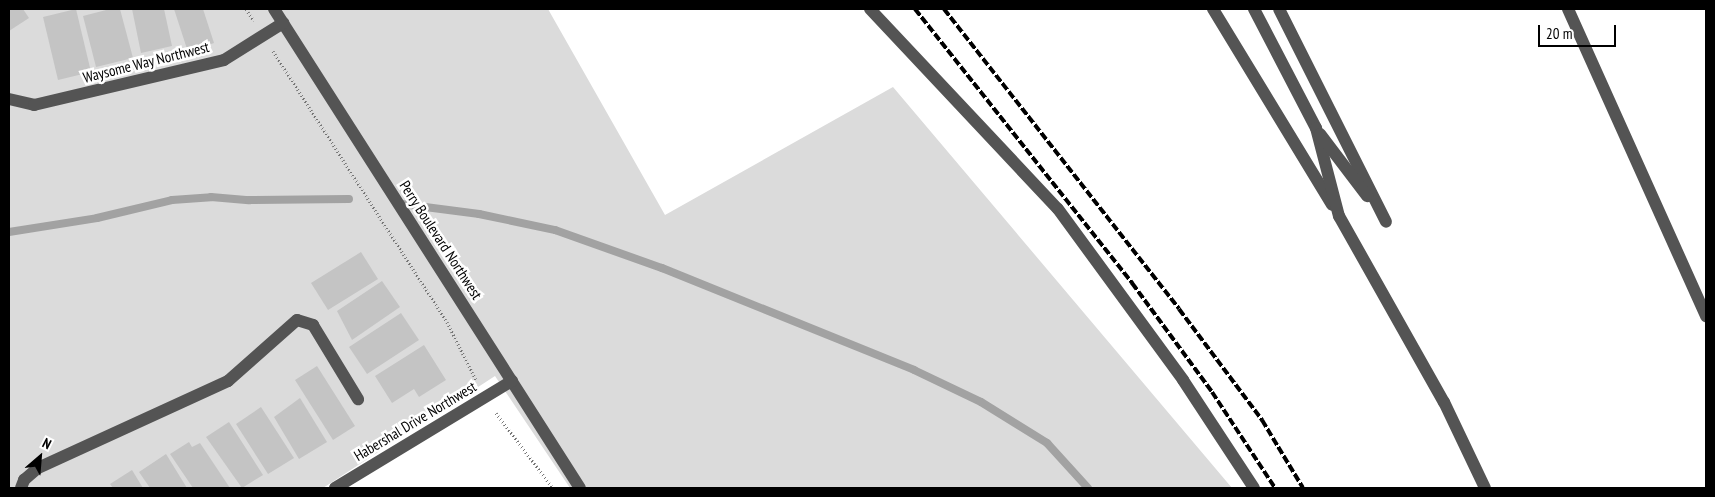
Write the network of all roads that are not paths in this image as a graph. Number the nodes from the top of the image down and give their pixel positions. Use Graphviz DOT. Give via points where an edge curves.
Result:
graph roads {
  1 [pos="274,9"];
  2 [pos="872,9"];
  3 [pos="1213,9"];
  4 [pos="1254,9"];
  5 [pos="1279,9"];
  6 [pos="1568,9"];
  7 [pos="283,23"];
  8 [pos="9,99"];
  9 [pos="1316,128"];
  10 [pos="1339,216"];
  11 [pos="1706,316"];
  12 [pos="512,381"];
  13 [pos="358,399"];
  14 [pos="21,488"];
  15 [pos="335,488"];
  16 [pos="580,488"];
  17 [pos="1254,488"];
  18 [pos="1485,488"];
  1 -- 7 [label="street, Perry Boulevard Northwest"];
  2 -- 17 [label="street" via="1058,209 1183,380"];
  3 -- 10 [label="street"];
  4 -- 9 [label="street"];
  5 -- 9 [label="street" via="1386,222"];
  6 -- 11 [label="street"];
  7 -- 8 [label="street, Waysome Way Northwest" via="224,60 34,106"];
  7 -- 12 [label="street, Perry Boulevard Northwest"];
  9 -- 10 [label="street"];
  10 -- 18 [label="street" via="1444,402"];
  12 -- 15 [label="street, Habershal Drive Northwest"];
  12 -- 16 [label="street, Perry Boulevard Northwest"];
  13 -- 14 [label="street" via="313,325 297,320 228,381 38,468 24,480"];
}
